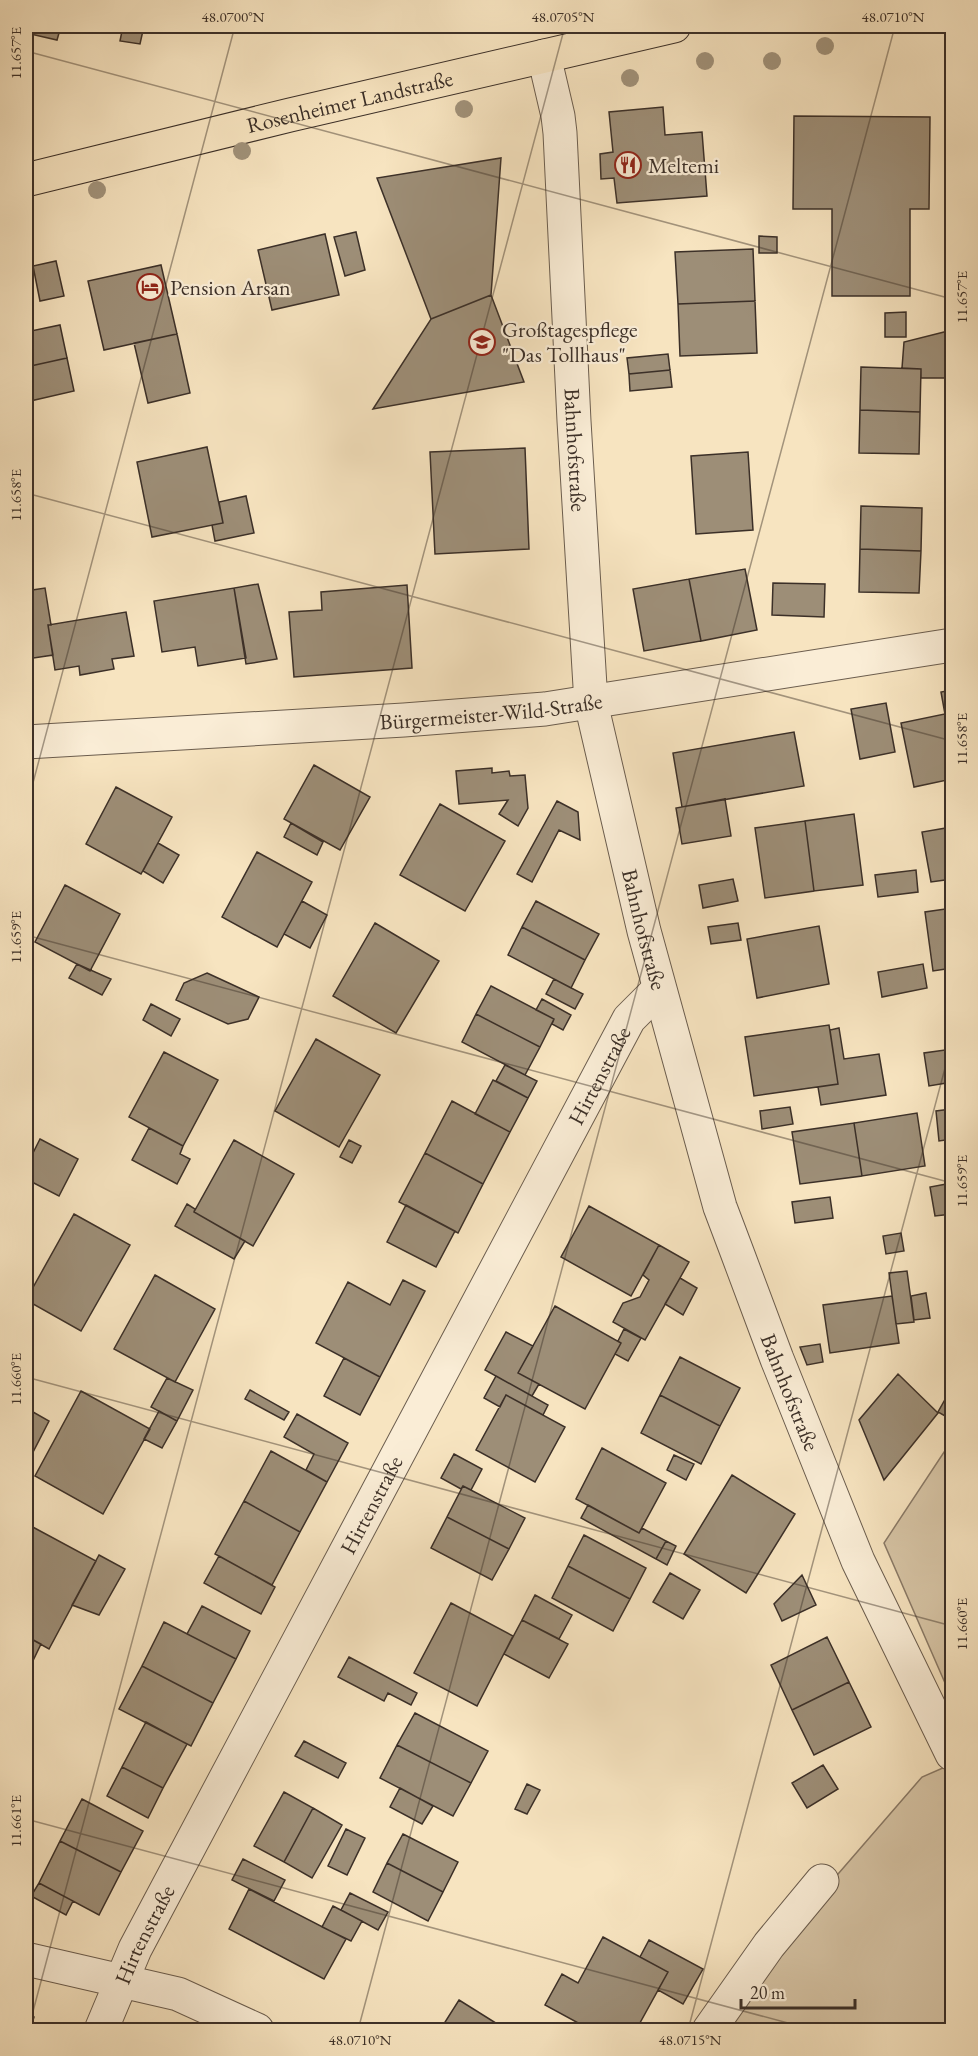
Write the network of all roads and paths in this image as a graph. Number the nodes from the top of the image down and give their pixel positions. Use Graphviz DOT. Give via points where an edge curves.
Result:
graph roads {
  1 [pos="674,26"];
  2 [pos="544,56"];
  3 [pos="26,180"];
  4 [pos="952,645"];
  5 [pos="591,703"];
  6 [pos="26,742"];
  7 [pos="659,989"];
  8 [pos="952,1754"];
  9 [pos="822,1881"];
  10 [pos="26,1959"];
  11 [pos="122,1980"];
  12 [pos="101,2031"];
  13 [pos="257,2031"];
  14 [pos="709,2031"];
  1 -- 2 [label="main road, Rosenheimer Landstraße"];
  2 -- 3 [label="main road, Rosenheimer Landstraße"];
  2 -- 5 [label="street, Bahnhofstraße" via="560,133"];
  4 -- 5 [label="street, Bürgermeister-Wild-Straße"];
  5 -- 6 [label="street, Bürgermeister-Wild-Straße" via="404,720"];
  5 -- 7 [label="street, Bahnhofstraße"];
  7 -- 8 [label="street, Bahnhofstraße" via="720,1207 777,1359 858,1561"];
  7 -- 11 [label="street, Hirtenstraße" via="629,1019 195,1835"];
  9 -- 14 [label="street" via="769,1945"];
  10 -- 11 [label="street"];
  11 -- 12 [label="street, Hirtenstraße"];
  11 -- 13 [label="street" via="178,1994"];
}
